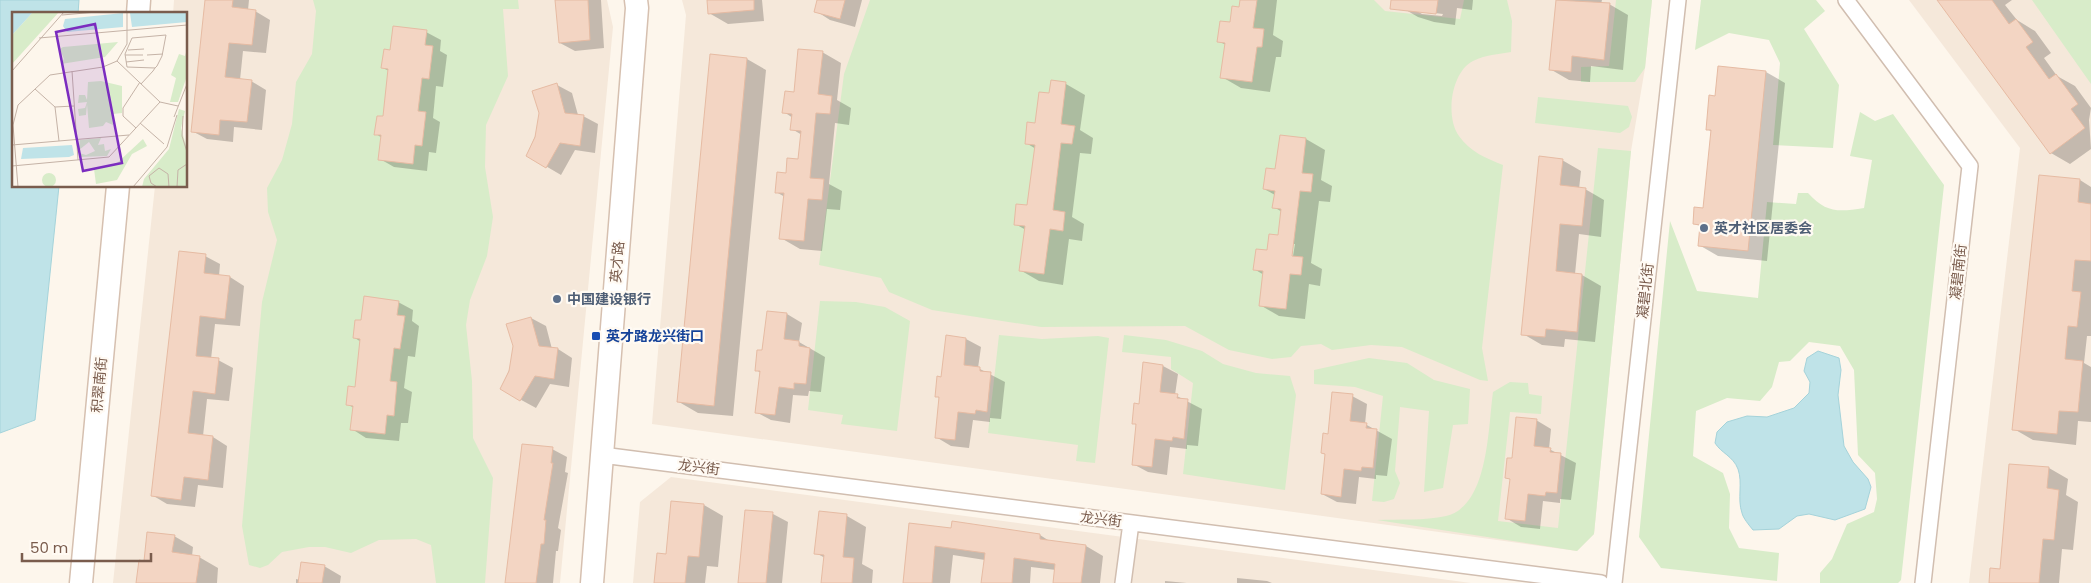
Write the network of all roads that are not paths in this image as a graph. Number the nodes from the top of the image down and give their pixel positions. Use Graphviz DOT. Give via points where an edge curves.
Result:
graph roads {
  1 [pos="636,0"];
  2 [pos="647,0"];
  3 [pos="1678,0"];
  4 [pos="1846,0"];
  5 [pos="118,188"];
  6 [pos="607,455"];
  7 [pos="1131,523"];
  8 [pos="81,583"];
  9 [pos="592,583"];
  10 [pos="604,583"];
  11 [pos="1123,583"];
  12 [pos="1601,583"];
  13 [pos="1614,583"];
  14 [pos="1923,583"];
  1 -- 6 [label="main road, 英才路"];
  2 -- 6 [label="main road, 英才路"];
  3 -- 13 [label="street, 凝碧北街"];
  4 -- 14 [label="street, 凝碧南街" via="1970,166"];
  5 -- 8 [label="main road, 积翠南街"];
  6 -- 7 [label="street, 龙兴街"];
  6 -- 9 [label="main road, 英才路"];
  6 -- 10 [label="main road, 英才路"];
  7 -- 11 [label="street"];
  7 -- 12 [label="street, 龙兴街"];
}
